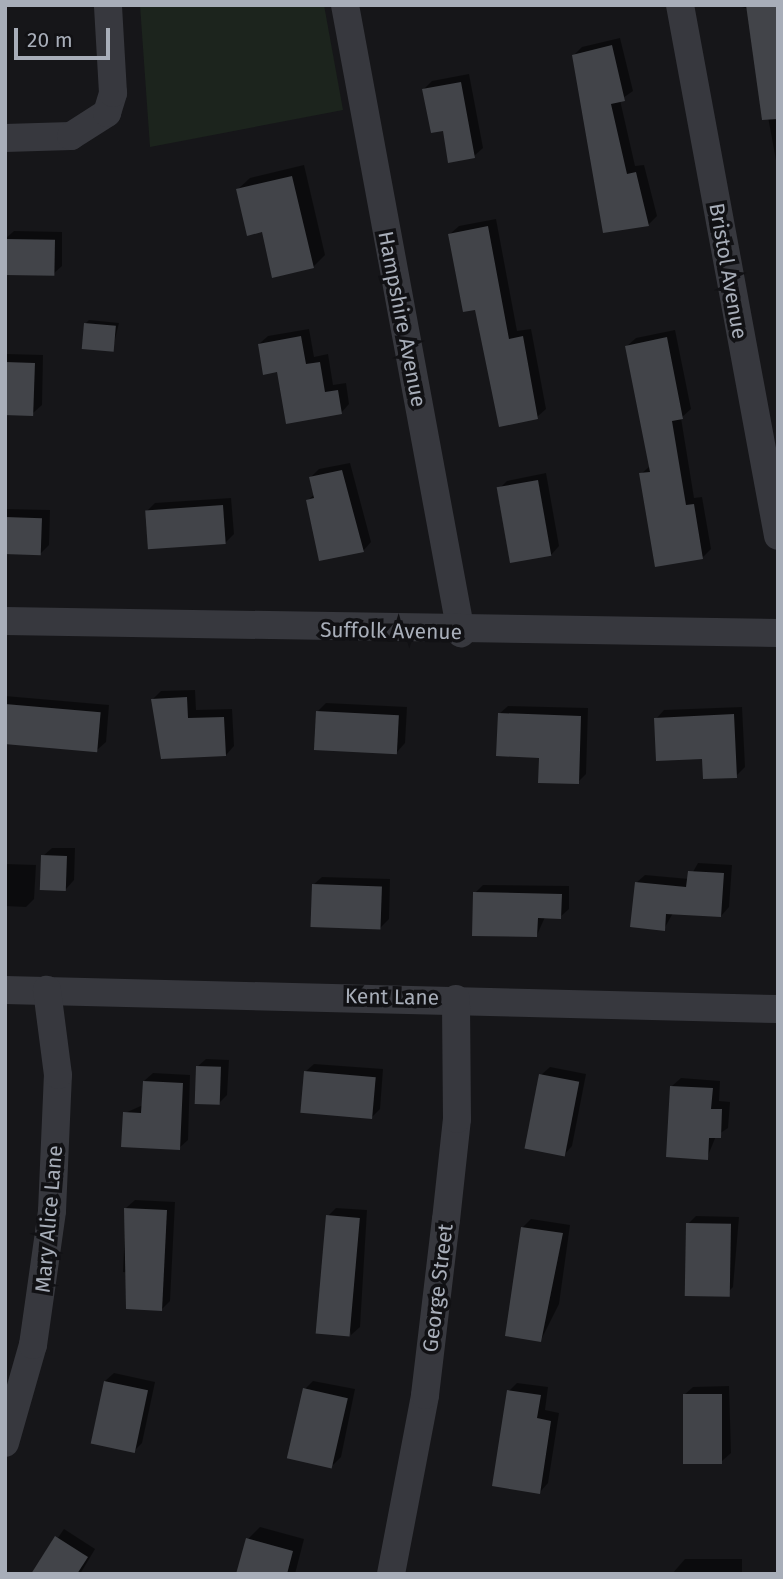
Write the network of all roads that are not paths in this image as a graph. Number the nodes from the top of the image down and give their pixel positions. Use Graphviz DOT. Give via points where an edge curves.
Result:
graph roads {
  1 [pos="108,5"];
  2 [pos="345,5"];
  3 [pos="680,5"];
  4 [pos="5,138"];
  5 [pos="778,536"];
  6 [pos="5,621"];
  7 [pos="461,633"];
  8 [pos="778,634"];
  9 [pos="5,990"];
  10 [pos="47,990"];
  11 [pos="456,999"];
  12 [pos="778,1009"];
  13 [pos="5,1443"];
  14 [pos="391,1574"];
  1 -- 4 [label="street" via="113,93 107,113 71,136"];
  2 -- 7 [label="street, Hampshire Avenue"];
  3 -- 5 [label="street, Bristol Avenue"];
  6 -- 7 [label="street, Suffolk Avenue"];
  7 -- 8 [label="street, Suffolk Avenue"];
  9 -- 10 [label="street, Kent Lane"];
  10 -- 11 [label="street, Kent Lane"];
  10 -- 13 [label="street, Mary Alice Lane" via="58,1075 52,1211 33,1345"];
  11 -- 12 [label="street, Kent Lane"];
  11 -- 14 [label="street, George Street" via="457,1119 445,1233 425,1395"];
}
